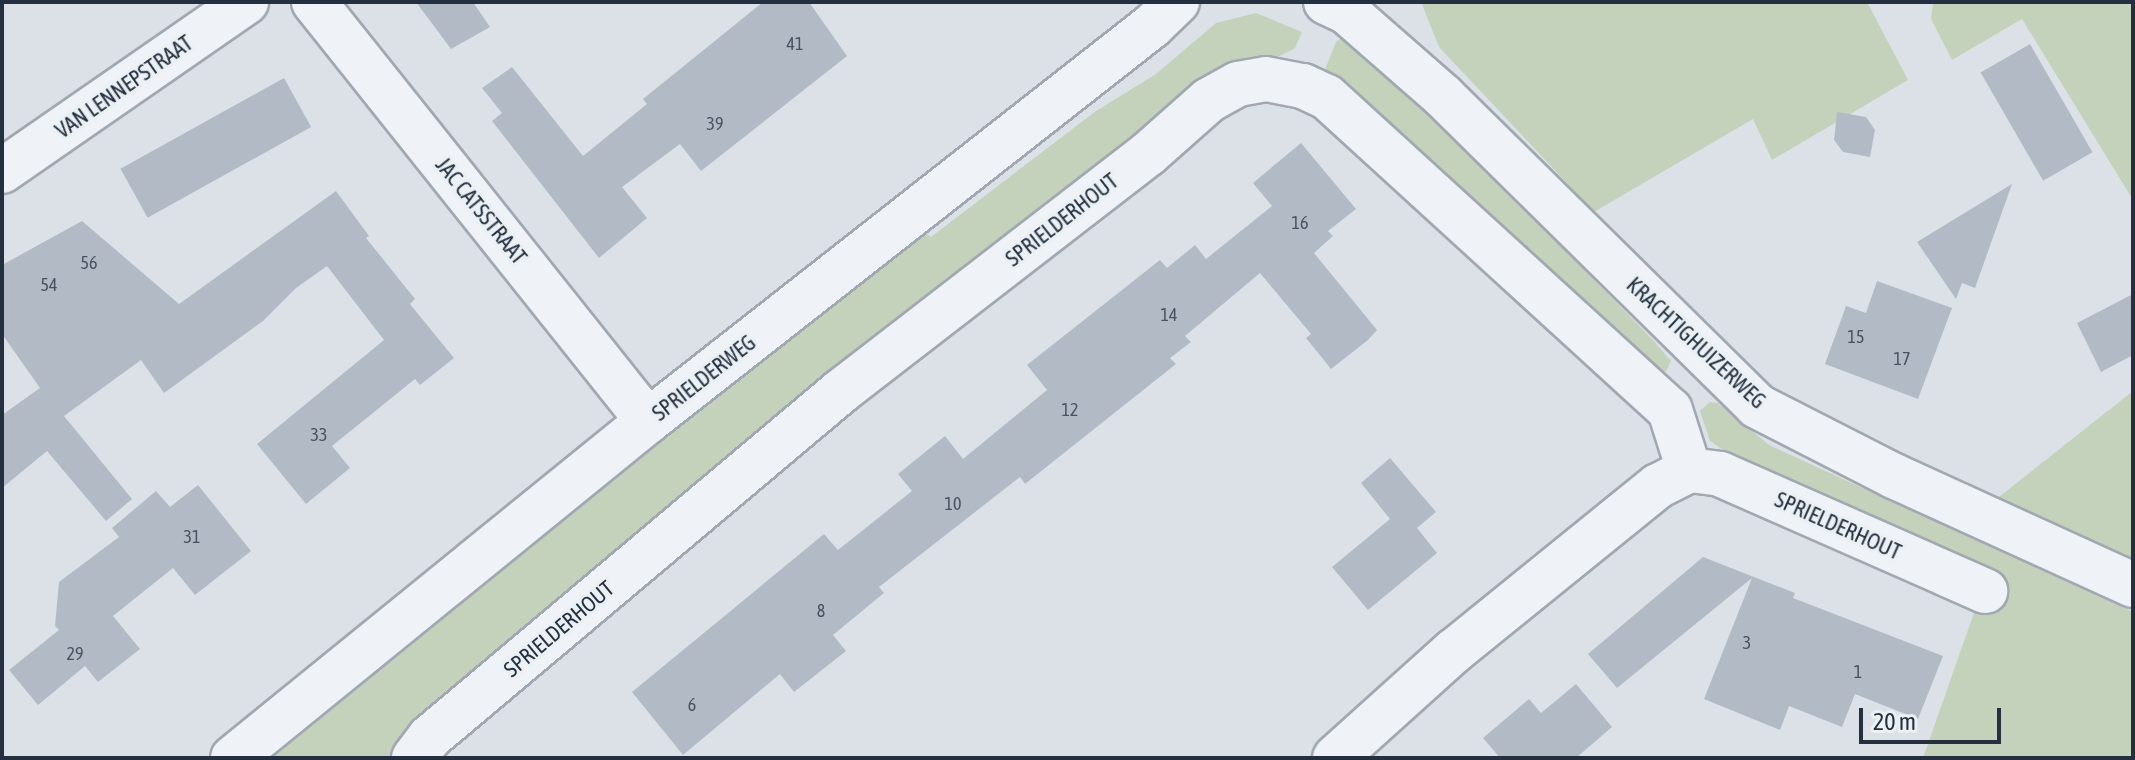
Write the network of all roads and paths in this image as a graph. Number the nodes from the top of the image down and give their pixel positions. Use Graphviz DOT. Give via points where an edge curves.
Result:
graph roads {
  1 [pos="246,2"];
  2 [pos="314,2"];
  3 [pos="1177,2"];
  4 [pos="1344,5"];
  5 [pos="2,171"];
  6 [pos="1713,363"];
  7 [pos="1670,410"];
  8 [pos="648,421"];
  9 [pos="1689,470"];
  10 [pos="2133,585"];
  11 [pos="1985,591"];
  12 [pos="233,758"];
  13 [pos="414,758"];
  14 [pos="1335,758"];
  1 -- 5 [label="street, VAN LENNEPSTRAAT"];
  2 -- 8 [label="street, JAC CATSSTRAAT"];
  3 -- 8 [label="street, SPRIELDERWEG"];
  4 -- 6 [label="street, KRACHTIGHUIZERWEG"];
  6 -- 7 [label="street"];
  6 -- 10 [label="street, KRACHTIGHUIZERWEG" via="1757,406 1809,434"];
  7 -- 9 [label="street"];
  7 -- 13 [label="street, SPRIELDERHOUT" via="1327,97 1266,79 1238,84 1209,100 1148,154 840,392 430,737"];
  8 -- 12 [label="street, SPRIELDERWEG"];
  9 -- 11 [label="street, SPRIELDERHOUT" via="1720,474"];
  9 -- 14 [label="street" via="1658,486 1502,612"];
}
